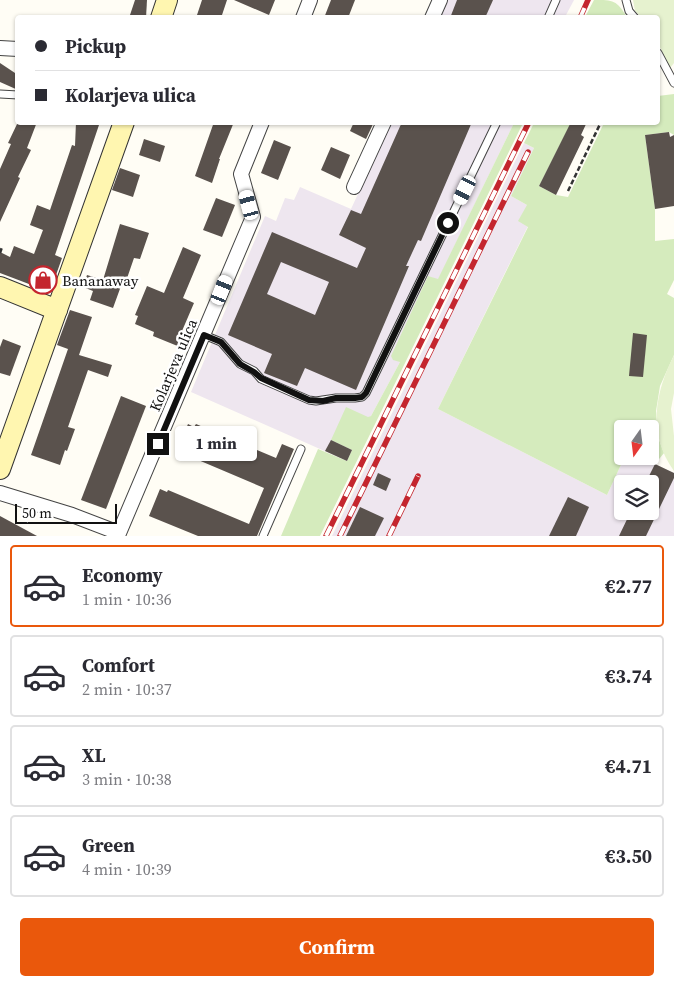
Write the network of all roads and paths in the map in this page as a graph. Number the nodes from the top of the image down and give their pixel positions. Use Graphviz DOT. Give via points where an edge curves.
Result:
graph roads {
  1 [pos="168,0"];
  2 [pos="310,0"];
  3 [pos="440,0"];
  4 [pos="556,0"];
  5 [pos="626,0"];
  6 [pos="162,15"];
  7 [pos="304,15"];
  8 [pos="433,15"];
  9 [pos="549,15"];
  10 [pos="634,15"];
  11 [pos="0,48"];
  12 [pos="15,49"];
  13 [pos="660,57"];
  14 [pos="674,83"];
  15 [pos="15,95"];
  16 [pos="1,96"];
  17 [pos="123,125"];
  18 [pos="261,125"];
  19 [pos="383,125"];
  20 [pos="496,125"];
  21 [pos="600,125"];
  22 [pos="354,187"];
  23 [pos="568,191"];
  24 [pos="2,247"];
  25 [pos="0,253"];
  26 [pos="0,287"];
  27 [pos="57,310"];
  28 [pos="204,335"];
  29 [pos="300,449"];
  30 [pos="0,469"];
  31 [pos="0,493"];
  32 [pos="121,535"];
  33 [pos="263,536"];
  1 -- 6 [label="street"];
  2 -- 7 [label="street"];
  3 -- 8 [label="street"];
  4 -- 9 [label="lane"];
  5 -- 10 [label="lane"];
  11 -- 12 [label="street"];
  13 -- 14 [label="lane"];
  15 -- 16 [label="lane"];
  17 -- 27 [label="street"];
  18 -- 28 [label="street, Kolarjeva ulica" via="241,174 252,217"];
  19 -- 22 [label="street"];
  20 -- 28 [label="lane" via="362,397 309,400 261,378 240,364 221,342"];
  21 -- 23 [label="path"];
  24 -- 25 [label="path"];
  26 -- 27 [label="street"];
  27 -- 30 [label="street"];
  28 -- 32 [label="street, Kolarjeva ulica"];
  29 -- 33 [label="lane"];
  31 -- 32 [label="street, Kolarjeva ulica" via="72,515"];
}
